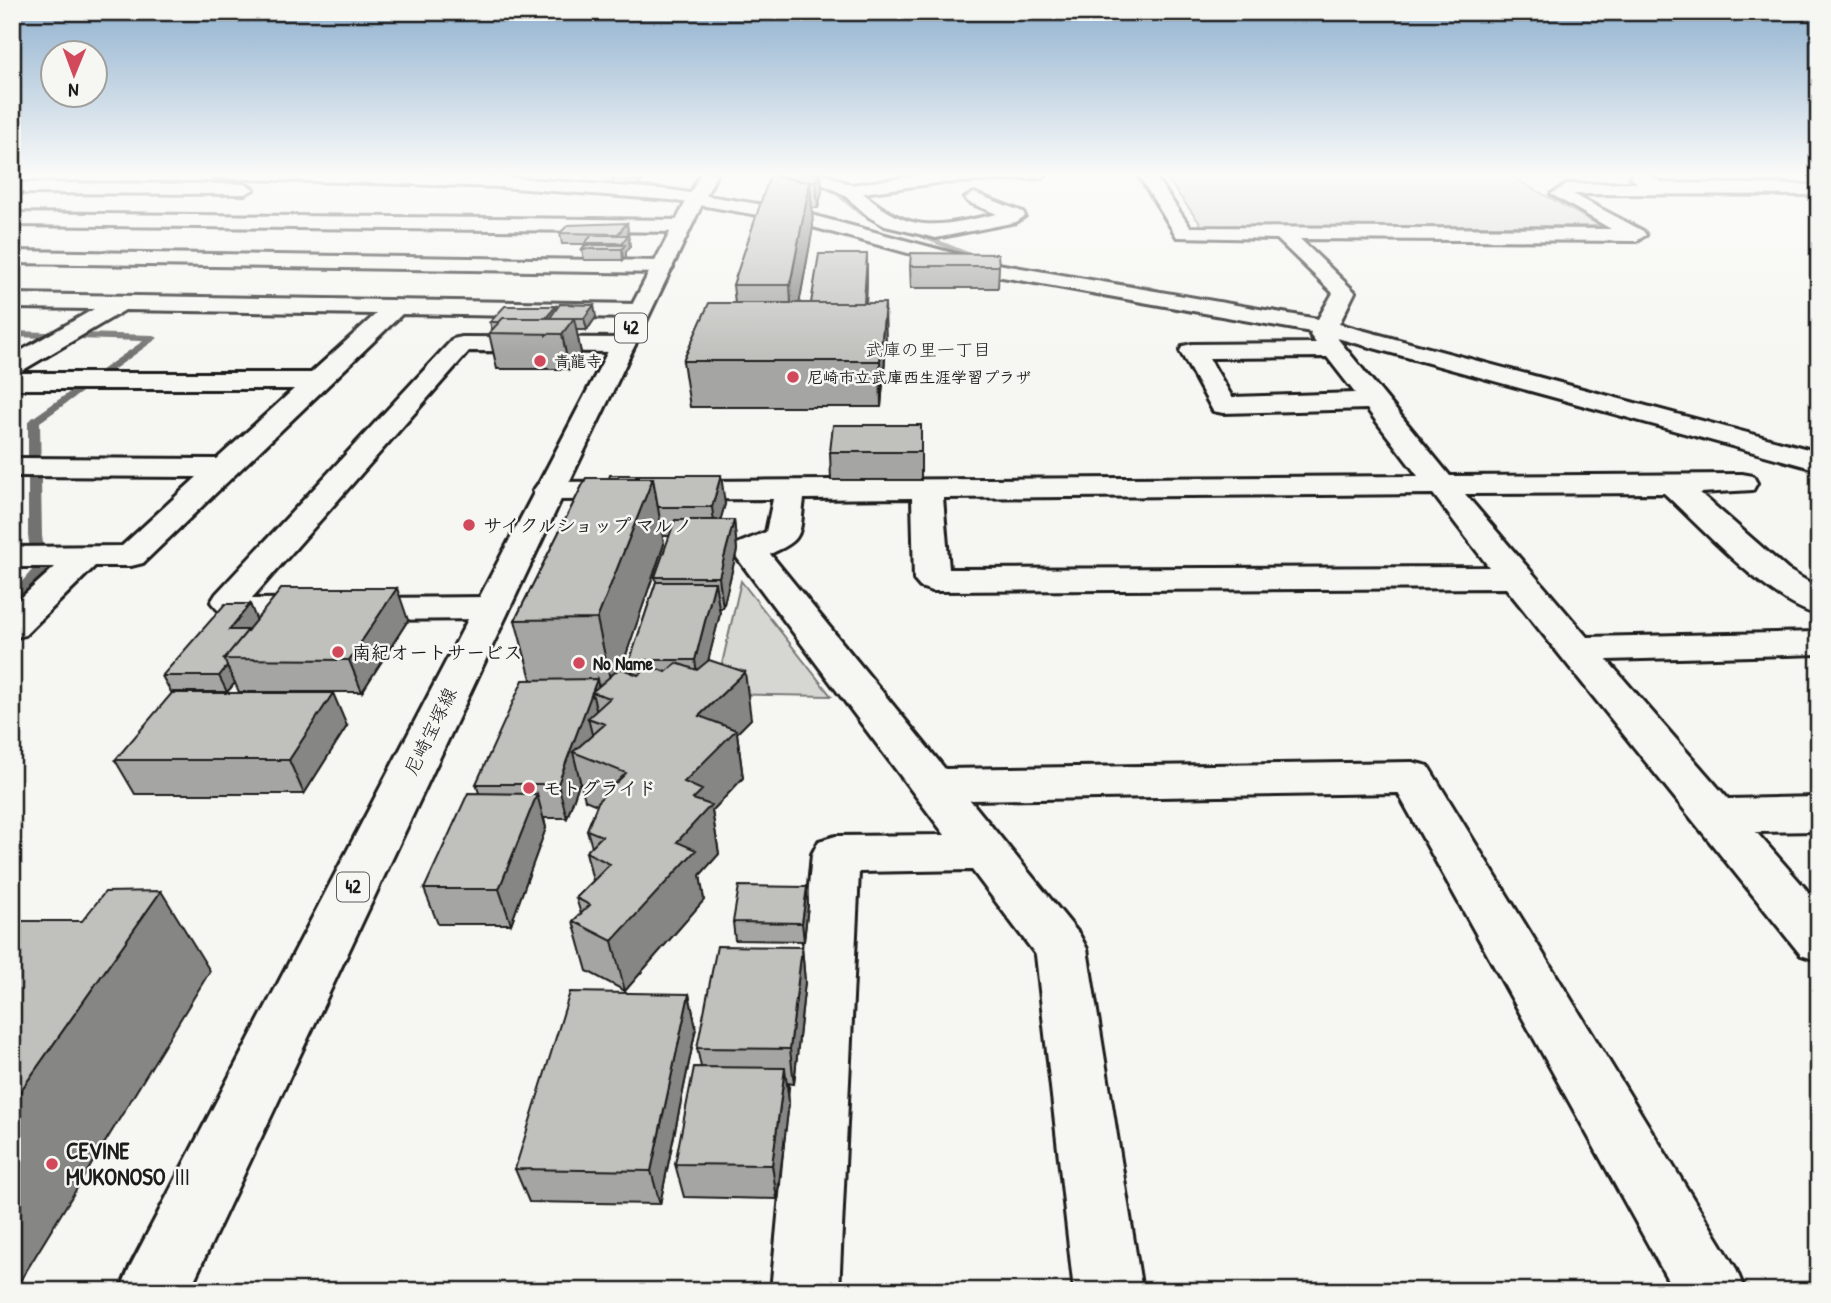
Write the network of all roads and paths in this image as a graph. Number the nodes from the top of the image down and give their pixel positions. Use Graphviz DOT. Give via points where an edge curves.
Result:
graph roads {
  1 [pos="678,234"];
  2 [pos="859,234"];
  3 [pos="1264,234"];
  4 [pos="1283,234"];
  5 [pos="1634,234"];
  6 [pos="12,257"];
  7 [pos="663,267"];
  8 [pos="12,301"];
  9 [pos="120,303"];
  10 [pos="395,308"];
  11 [pos="630,328"];
  12 [pos="1330,339"];
  13 [pos="12,367"];
  14 [pos="12,381"];
  15 [pos="317,381"];
  16 [pos="1375,401"];
  17 [pos="1819,461"];
  18 [pos="24,467"];
  19 [pos="225,468"];
  20 [pos="1742,483"];
  21 [pos="1672,484"];
  22 [pos="1443,487"];
  23 [pos="927,489"];
  24 [pos="790,490"];
  25 [pos="549,491"];
  26 [pos="27,556"];
  27 [pos="86,556"];
  28 [pos="1515,577"];
  29 [pos="1819,604"];
  30 [pos="490,608"];
  31 [pos="12,628"];
  32 [pos="1819,643"];
  33 [pos="1575,649"];
  34 [pos="931,785"];
  35 [pos="1819,814"];
  36 [pos="1715,816"];
  37 [pos="984,852"];
  38 [pos="1819,940"];
  39 [pos="154,1291"];
  40 [pos="806,1291"];
  41 [pos="1108,1291"];
  42 [pos="1711,1291"];
  1 -- 7 [label="street, 尼崎宝塚線 / 42"];
  2 -- 12 [label="street" via="985,268"];
  3 -- 4 [label="street"];
  4 -- 5 [label="street"];
  4 -- 12 [label="street" via="1344,292"];
  6 -- 7 [label="street"];
  7 -- 11 [label="street, 尼崎宝塚線 / 42"];
  8 -- 9 [label="street"];
  9 -- 10 [label="street"];
  9 -- 13 [label="street"];
  10 -- 11 [label="street"];
  10 -- 15 [label="street"];
  11 -- 25 [label="street, 尼崎宝塚線 / 42"];
  11 -- 30 [label="street" via="462,344 229,602 242,610"];
  12 -- 16 [label="street"];
  12 -- 16 [label="street" via="1192,351 1223,405"];
  12 -- 17 [label="street"];
  14 -- 15 [label="street"];
  15 -- 19 [label="street"];
  16 -- 22 [label="street"];
  18 -- 19 [label="street"];
  19 -- 27 [label="street" via="131,556"];
  20 -- 21 [label="street"];
  21 -- 22 [label="street"];
  21 -- 29 [label="street" via="1776,577"];
  22 -- 23 [label="street"];
  22 -- 28 [label="street"];
  23 -- 24 [label="street"];
  23 -- 28 [label="street" via="932,580"];
  24 -- 25 [label="street"];
  24 -- 34 [label="street" via="782,537 749,551"];
  25 -- 30 [label="street, 尼崎宝塚線 / 42"];
  26 -- 27 [label="street"];
  27 -- 31 [label="street"];
  28 -- 33 [label="street"];
  30 -- 39 [label="street, 尼崎宝塚線 / 42"];
  32 -- 33 [label="street"];
  33 -- 36 [label="street"];
  34 -- 37 [label="street"];
  34 -- 42 [label="street" via="1412,777"];
  35 -- 36 [label="street"];
  36 -- 38 [label="street"];
  37 -- 40 [label="street" via="836,854"];
  37 -- 41 [label="street" via="1061,948"];
}
